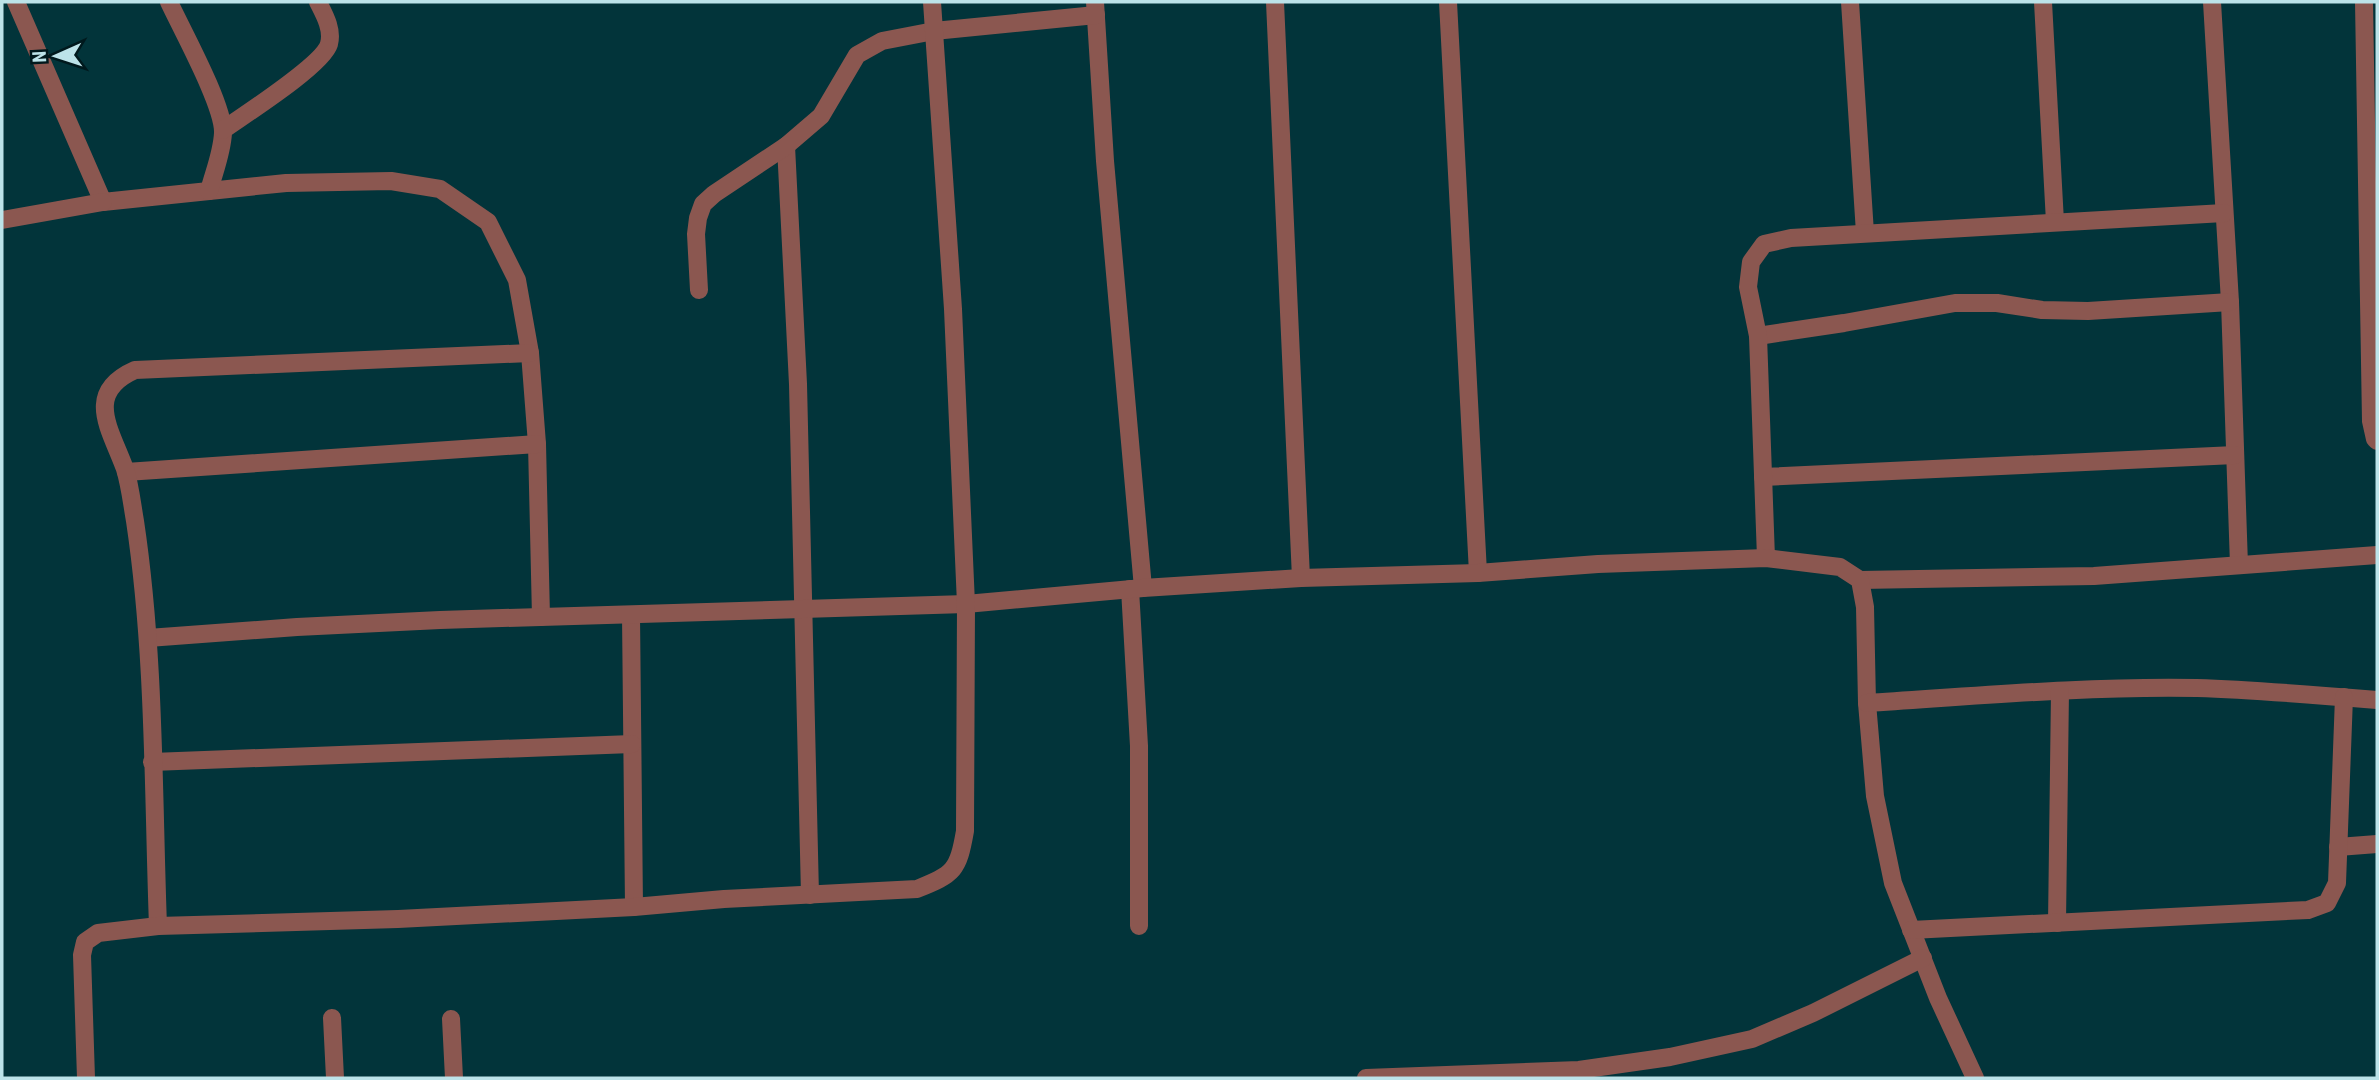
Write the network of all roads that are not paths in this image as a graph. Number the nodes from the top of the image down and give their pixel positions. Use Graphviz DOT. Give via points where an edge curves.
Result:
graph roads {
  1 [pos="16,2"];
  2 [pos="169,2"];
  3 [pos="318,2"];
  4 [pos="932,2"];
  5 [pos="1275,2"];
  6 [pos="1448,2"];
  7 [pos="1850,2"];
  8 [pos="2043,2"];
  9 [pos="2212,2"];
  10 [pos="2364,2"];
  11 [pos="1096,8"];
  12 [pos="934,31"];
  13 [pos="2371,40"];
  14 [pos="223,130"];
  15 [pos="786,146"];
  16 [pos="209,191"];
  17 [pos="103,202"];
  18 [pos="2224,213"];
  19 [pos="2,220"];
  20 [pos="2055,222"];
  21 [pos="1865,233"];
  22 [pos="699,290"];
  23 [pos="2373,292"];
  24 [pos="2230,302"];
  25 [pos="1758,336"];
  26 [pos="530,353"];
  27 [pos="2377,441"];
  28 [pos="537,444"];
  29 [pos="2235,455"];
  30 [pos="126,472"];
  31 [pos="1763,477"];
  32 [pos="2377,555"];
  33 [pos="1766,558"];
  34 [pos="2238,565"];
  35 [pos="1478,573"];
  36 [pos="1301,578"];
  37 [pos="1860,580"];
  38 [pos="1137,588"];
  39 [pos="966,604"];
  40 [pos="802,610"];
  41 [pos="631,615"];
  42 [pos="541,617"];
  43 [pos="148,638"];
  44 [pos="2060,691"];
  45 [pos="2344,697"];
  46 [pos="2377,700"];
  47 [pos="1867,703"];
  48 [pos="632,744"];
  49 [pos="152,762"];
  50 [pos="2377,844"];
  51 [pos="2338,847"];
  52 [pos="810,895"];
  53 [pos="634,908"];
  54 [pos="2057,923"];
  55 [pos="158,926"];
  56 [pos="1139,926"];
  57 [pos="1911,930"];
  58 [pos="1923,958"];
  59 [pos="332,1018"];
  60 [pos="451,1019"];
  61 [pos="86,1078"];
  62 [pos="335,1078"];
  63 [pos="454,1078"];
  64 [pos="1367,1078"];
  65 [pos="1975,1078"];
  1 -- 17 [label="street"];
  2 -- 14 [label="street" via="214,99"];
  3 -- 14 [label="street" via="328,21 329,44 317,62"];
  4 -- 12 [label="street"];
  5 -- 36 [label="street"];
  6 -- 35 [label="street"];
  7 -- 21 [label="street"];
  8 -- 20 [label="street"];
  9 -- 18 [label="street"];
  10 -- 13 [label="street"];
  11 -- 12 [label="street"];
  11 -- 38 [label="street"];
  12 -- 15 [label="street" via="883,41 857,55 821,116"];
  12 -- 39 [label="street"];
  13 -- 23 [label="street"];
  14 -- 16 [label="street"];
  15 -- 22 [label="street" via="703,204 696,234"];
  15 -- 40 [label="street" via="798,384"];
  16 -- 17 [label="street"];
  16 -- 26 [label="street" via="286,183 391,181 440,189 488,222 517,280"];
  17 -- 19 [label="street"];
  18 -- 20 [label="street"];
  18 -- 24 [label="street"];
  20 -- 21 [label="street"];
  21 -- 25 [label="street" via="1765,244 1751,262 1748,287"];
  23 -- 27 [label="street" via="2371,421"];
  24 -- 25 [label="street" via="2088,311 1955,303"];
  24 -- 29 [label="street"];
  25 -- 31 [label="street"];
  26 -- 28 [label="street"];
  26 -- 30 [label="street" via="135,370 117,378 106,395 105,418"];
  28 -- 30 [label="street"];
  28 -- 42 [label="street"];
  29 -- 31 [label="street"];
  29 -- 34 [label="street"];
  30 -- 43 [label="street"];
  31 -- 33 [label="street"];
  32 -- 34 [label="street"];
  33 -- 35 [label="street"];
  33 -- 37 [label="street" via="1840,567"];
  34 -- 37 [label="street" via="2094,576"];
  35 -- 36 [label="street"];
  36 -- 38 [label="street"];
  37 -- 47 [label="street"];
  38 -- 39 [label="street"];
  38 -- 56 [label="street"];
  39 -- 40 [label="street"];
  39 -- 52 [label="street" via="965,831 960,859 945,878 917,890"];
  40 -- 41 [label="street"];
  40 -- 52 [label="street"];
  41 -- 42 [label="street"];
  41 -- 48 [label="street"];
  42 -- 43 [label="street"];
  43 -- 49 [label="street"];
  44 -- 45 [label="street" via="2194,688"];
  44 -- 47 [label="street"];
  44 -- 54 [label="street"];
  45 -- 46 [label="street"];
  45 -- 51 [label="street"];
  47 -- 57 [label="street" via="1875,796 1893,883"];
  48 -- 49 [label="street"];
  48 -- 53 [label="street"];
  49 -- 55 [label="street"];
  50 -- 51 [label="street"];
  51 -- 54 [label="street" via="2337,884 2327,903 2308,911"];
  52 -- 53 [label="street"];
  53 -- 55 [label="street"];
  54 -- 57 [label="street"];
  55 -- 61 [label="street" via="116,929 85,942"];
  57 -- 58 [label="street"];
  58 -- 64 [label="street" via="1752,1039 1671,1058 1579,1070"];
  58 -- 65 [label="street"];
  59 -- 62 [label="street"];
  60 -- 63 [label="street"];
}
